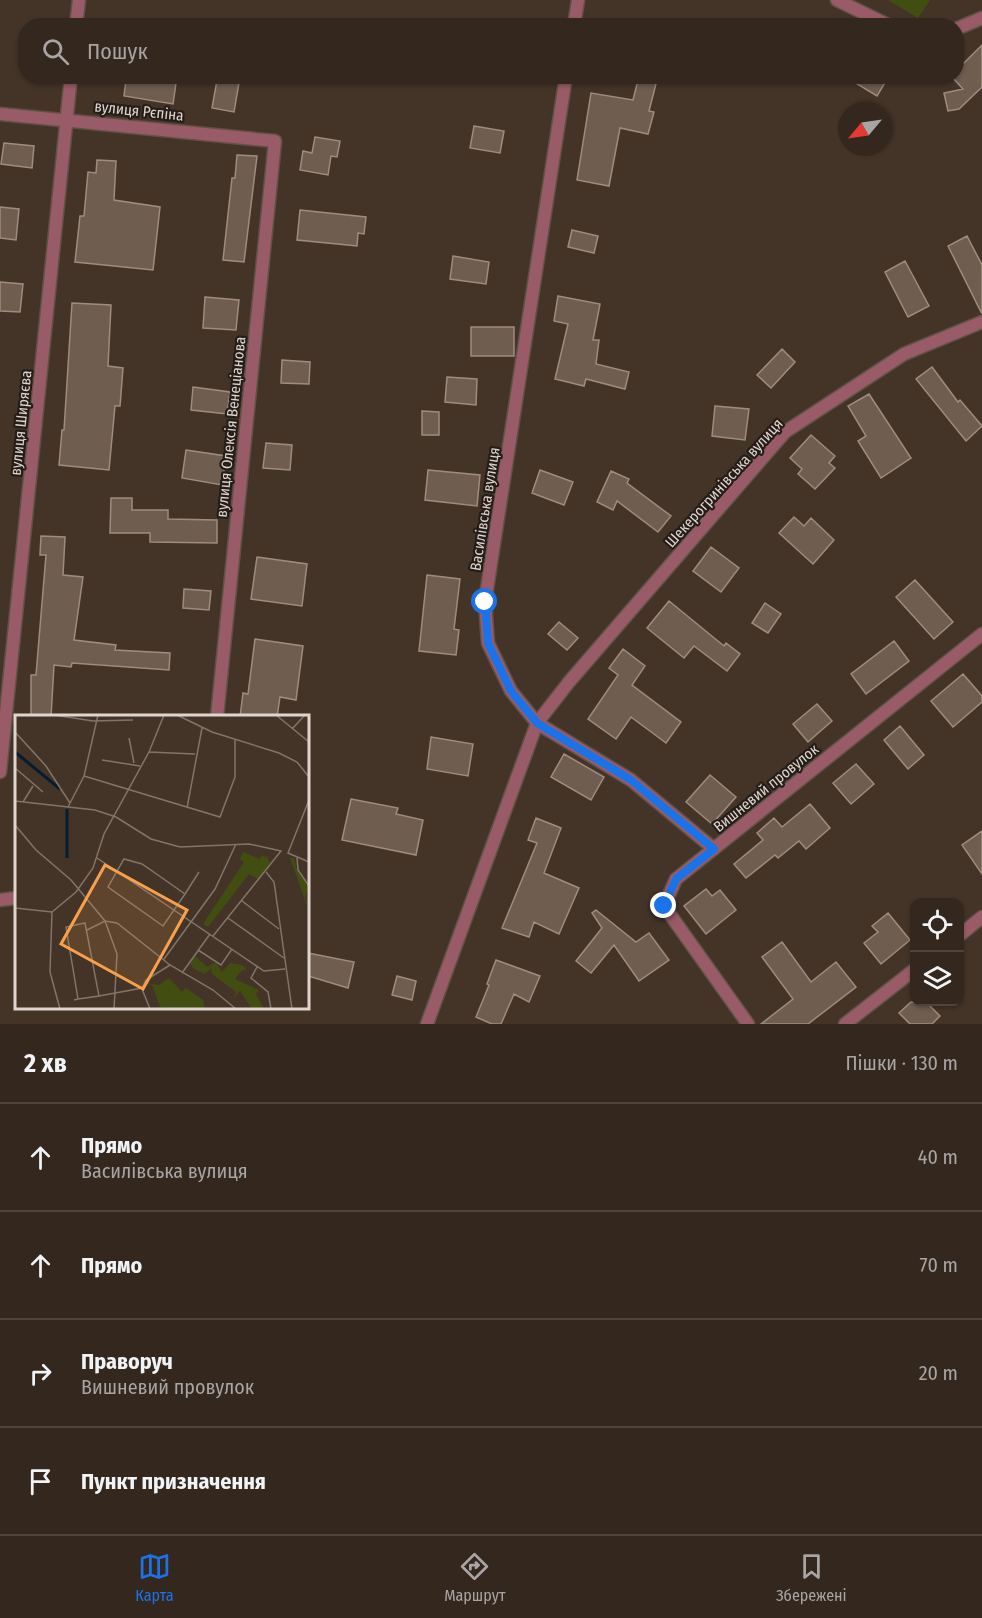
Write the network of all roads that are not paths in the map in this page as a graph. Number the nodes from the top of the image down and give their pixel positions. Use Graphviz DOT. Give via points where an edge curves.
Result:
graph roads {
  1 [pos="79,0"];
  2 [pos="578,0"];
  3 [pos="837,0"];
  4 [pos="77,18"];
  5 [pos="575,18"];
  6 [pos="874,18"];
  7 [pos="982,18"];
  8 [pos="964,25"];
  9 [pos="70,84"];
  10 [pos="565,84"];
  11 [pos="0,114"];
  12 [pos="67,119"];
  13 [pos="275,141"];
  14 [pos="982,322"];
  15 [pos="982,634"];
  16 [pos="217,715"];
  17 [pos="537,723"];
  18 [pos="0,772"];
  19 [pos="714,849"];
  20 [pos="15,898"];
  21 [pos="0,900"];
  22 [pos="982,917"];
  23 [pos="964,931"];
  24 [pos="910,974"];
  25 [pos="427,1024"];
  26 [pos="748,1024"];
  27 [pos="845,1024"];
  1 -- 4 [label="street"];
  2 -- 5 [label="street"];
  3 -- 6 [label="street"];
  7 -- 8 [label="street"];
  9 -- 12 [label="street, вулиця Ширяєва"];
  10 -- 17 [label="street, Василівська вулиця" via="485,602 488,643 511,691"];
  11 -- 12 [label="street, вулиця Рєпіна"];
  12 -- 13 [label="street, вулиця Рєпіна"];
  12 -- 18 [label="street, вулиця Ширяєва"];
  13 -- 16 [label="street, вулиця Олексія Венеціанова"];
  14 -- 17 [label="street, Шекерогринівська вулиця" via="904,354 785,432"];
  15 -- 19 [label="street, Вишневий провулок"];
  17 -- 19 [label="street, Василівська вулиця" via="631,780"];
  17 -- 25 [label="street"];
  19 -- 26 [label="street, Вишневий провулок" via="676,879 664,906"];
  20 -- 21 [label="street"];
  22 -- 23 [label="street"];
  24 -- 27 [label="street"];
}
